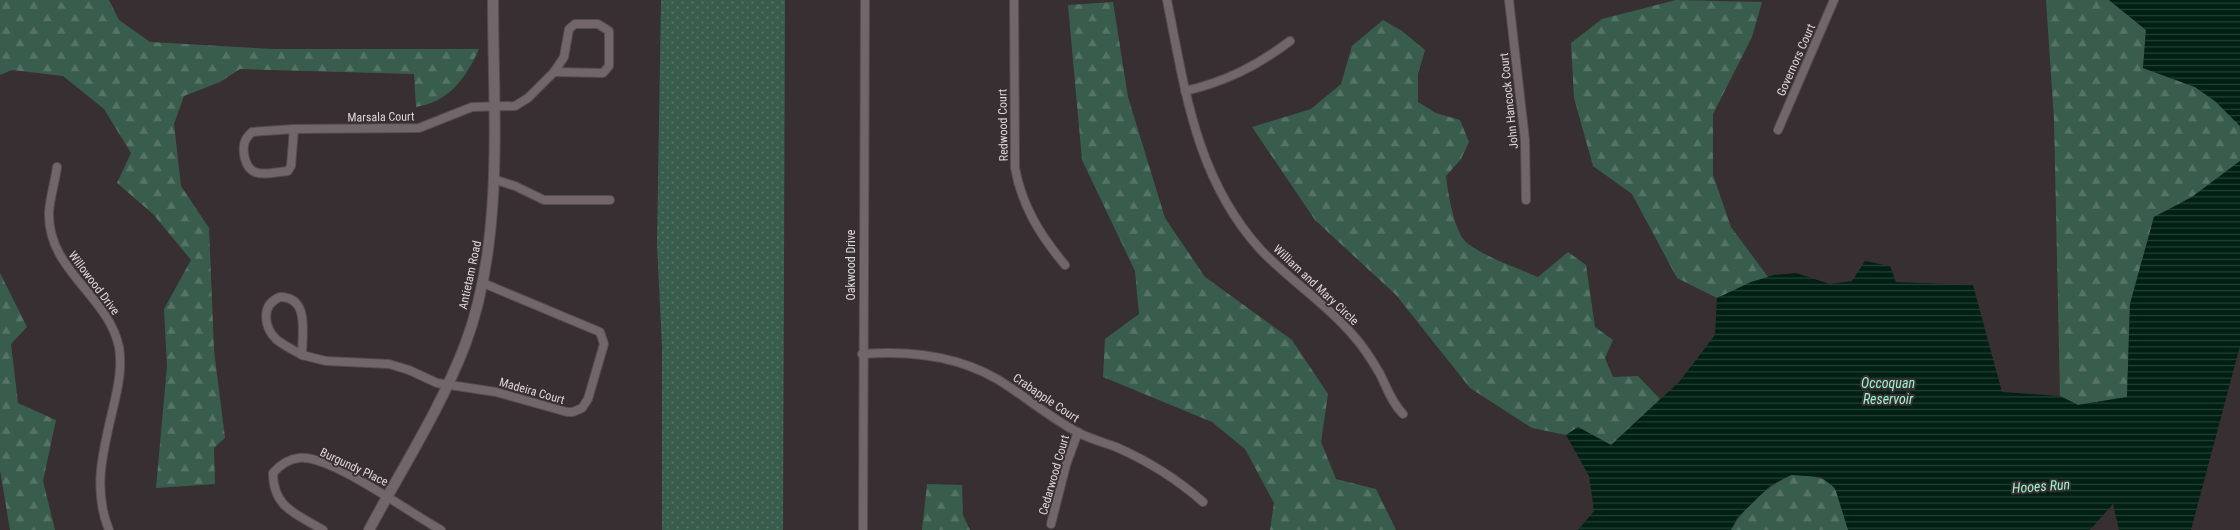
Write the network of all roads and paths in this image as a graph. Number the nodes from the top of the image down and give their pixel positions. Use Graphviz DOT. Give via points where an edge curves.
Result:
graph roads {
  1 [pos="494,0"];
  2 [pos="864,0"];
  3 [pos="1014,0"];
  4 [pos="1167,0"];
  5 [pos="1509,0"];
  6 [pos="1834,0"];
  7 [pos="1290,40"];
  8 [pos="554,72"];
  9 [pos="1185,91"];
  10 [pos="493,107"];
  11 [pos="294,130"];
  12 [pos="1778,130"];
  13 [pos="57,167"];
  14 [pos="493,180"];
  15 [pos="610,200"];
  16 [pos="1526,200"];
  17 [pos="1065,265"];
  18 [pos="483,283"];
  19 [pos="862,354"];
  20 [pos="302,355"];
  21 [pos="447,385"];
  22 [pos="1403,414"];
  23 [pos="1078,432"];
  24 [pos="388,495"];
  25 [pos="1203,502"];
  26 [pos="1051,524"];
  27 [pos="109,530"];
  28 [pos="323,530"];
  29 [pos="369,530"];
  30 [pos="441,530"];
  31 [pos="863,530"];
  1 -- 10 [label="street, Antietam Road"];
  2 -- 19 [label="street, Oakwood Drive"];
  3 -- 17 [label="street, Redwood Court" via="1013,147 1016,175 1032,219"];
  4 -- 9 [label="street, William and Mary Circle"];
  5 -- 16 [label="street, John Hancock Court" via="1525,140"];
  6 -- 12 [label="street, Governors Court"];
  7 -- 9 [label="street" via="1251,68"];
  8 -- 8 [label="street, Marsala Court" via="603,73 609,66 611,36 607,28 598,24 571,26 564,57"];
  8 -- 10 [label="street, Marsala Court" via="523,102 506,108"];
  9 -- 22 [label="street, William and Mary Circle" via="1207,166 1230,210 1261,249 1354,335"];
  10 -- 11 [label="street, Marsala Court" via="462,110 430,125 410,129"];
  10 -- 14 [label="street, Antietam Road"];
  11 -- 11 [label="street, Marsala Court" via="252,132 245,140 246,166 260,174 288,171"];
  13 -- 27 [label="street, Willowood Drive" via="50,212 54,242 68,269 110,320 119,349 120,378 99,479 102,510"];
  14 -- 15 [label="street" via="544,200"];
  14 -- 18 [label="street, Antietam Road" via="490,241"];
  18 -- 21 [label="street, Antietam Road" via="464,346"];
  18 -- 21 [label="street, Madeira Court" via="600,332 604,344 588,399 578,411 567,412 496,392"];
  19 -- 23 [label="street, Crabapple Court" via="906,353 975,369 1011,387"];
  19 -- 31 [label="street, Oakwood Drive"];
  20 -- 20 [label="street, Madeira Court" via="271,333 266,308 274,300 286,298 294,301 302,311"];
  20 -- 21 [label="street, Madeira Court" via="326,361 389,364"];
  21 -- 24 [label="street, Antietam Road"];
  23 -- 25 [label="street, Crabapple Court" via="1142,459 1168,474"];
  23 -- 26 [label="street, Cedarwood Court"];
  24 -- 28 [label="street, Burgundy Place" via="311,459 300,458 284,463 274,473 283,506"];
  24 -- 29 [label="street, Antietam Road"];
  24 -- 30 [label="street, Burgundy Place"];
}
